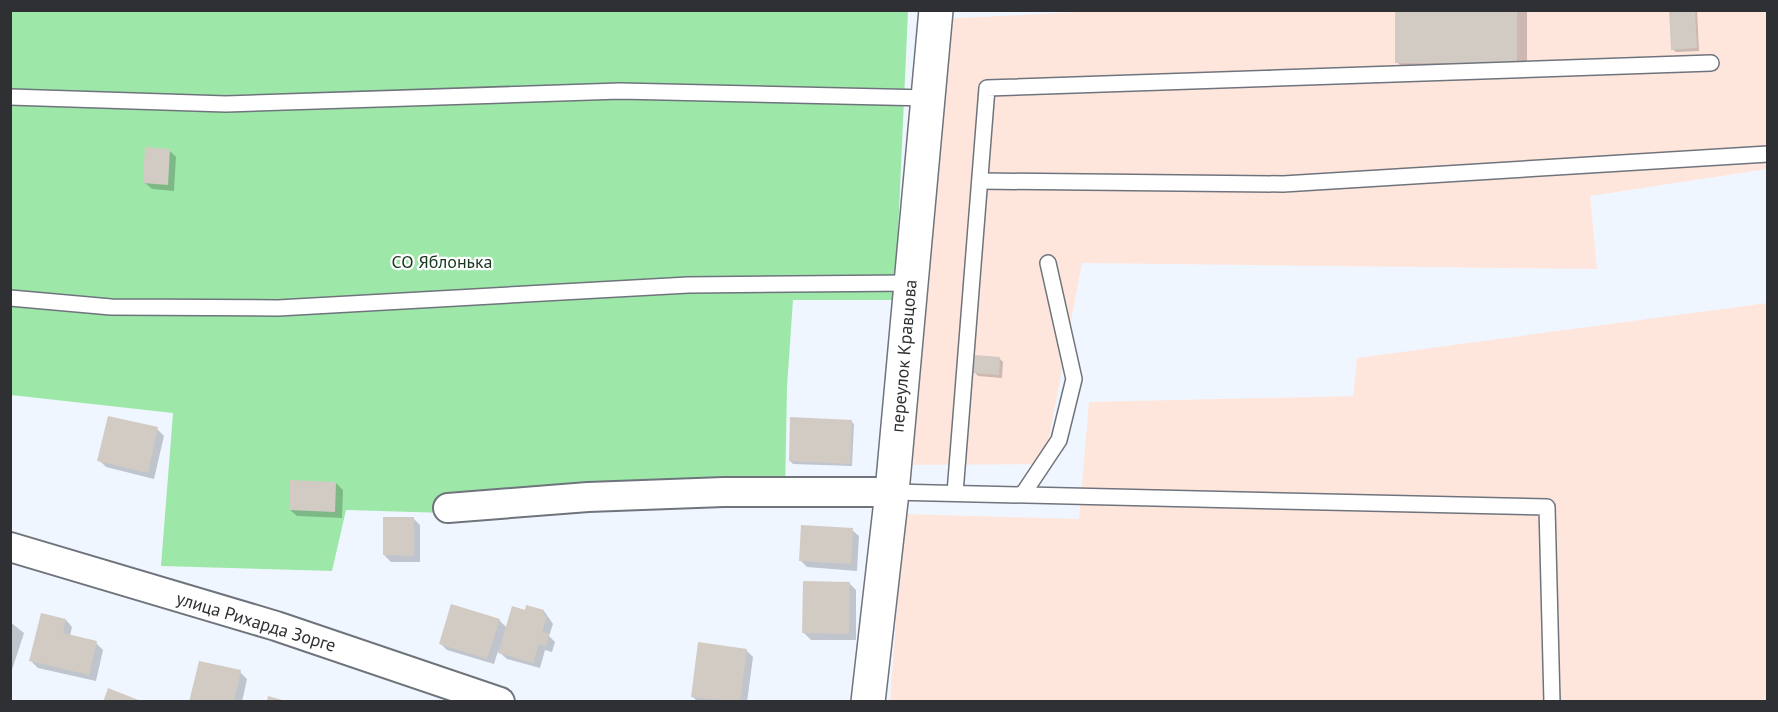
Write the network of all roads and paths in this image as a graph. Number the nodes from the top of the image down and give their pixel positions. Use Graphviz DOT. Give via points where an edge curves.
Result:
graph roads {
  1 [pos="936,10"];
  2 [pos="1711,63"];
  3 [pos="10,97"];
  4 [pos="929,98"];
  5 [pos="1767,154"];
  6 [pos="980,181"];
  7 [pos="1048,263"];
  8 [pos="910,283"];
  9 [pos="10,298"];
  10 [pos="892,492"];
  11 [pos="955,493"];
  12 [pos="1023,494"];
  13 [pos="448,508"];
  14 [pos="10,547"];
  15 [pos="500,702"];
  16 [pos="868,702"];
  17 [pos="1552,702"];
  1 -- 4 [label="street, переулок Кравцова"];
  2 -- 6 [label="lane" via="987,88"];
  3 -- 4 [label="lane" via="226,104 620,91"];
  4 -- 8 [label="street, переулок Кравцова"];
  5 -- 6 [label="lane" via="1283,184"];
  6 -- 11 [label="lane"];
  7 -- 12 [label="lane" via="1074,378 1059,440"];
  8 -- 9 [label="lane" via="688,285 278,308 111,307"];
  8 -- 10 [label="street, переулок Кравцова"];
  10 -- 11 [label="lane"];
  10 -- 13 [label="street" via="599,496"];
  10 -- 16 [label="street, переулок Кравцова"];
  11 -- 12 [label="lane"];
  12 -- 17 [label="lane" via="1547,507"];
  14 -- 15 [label="street, улица Рихарда Зорге" via="276,626"];
}
